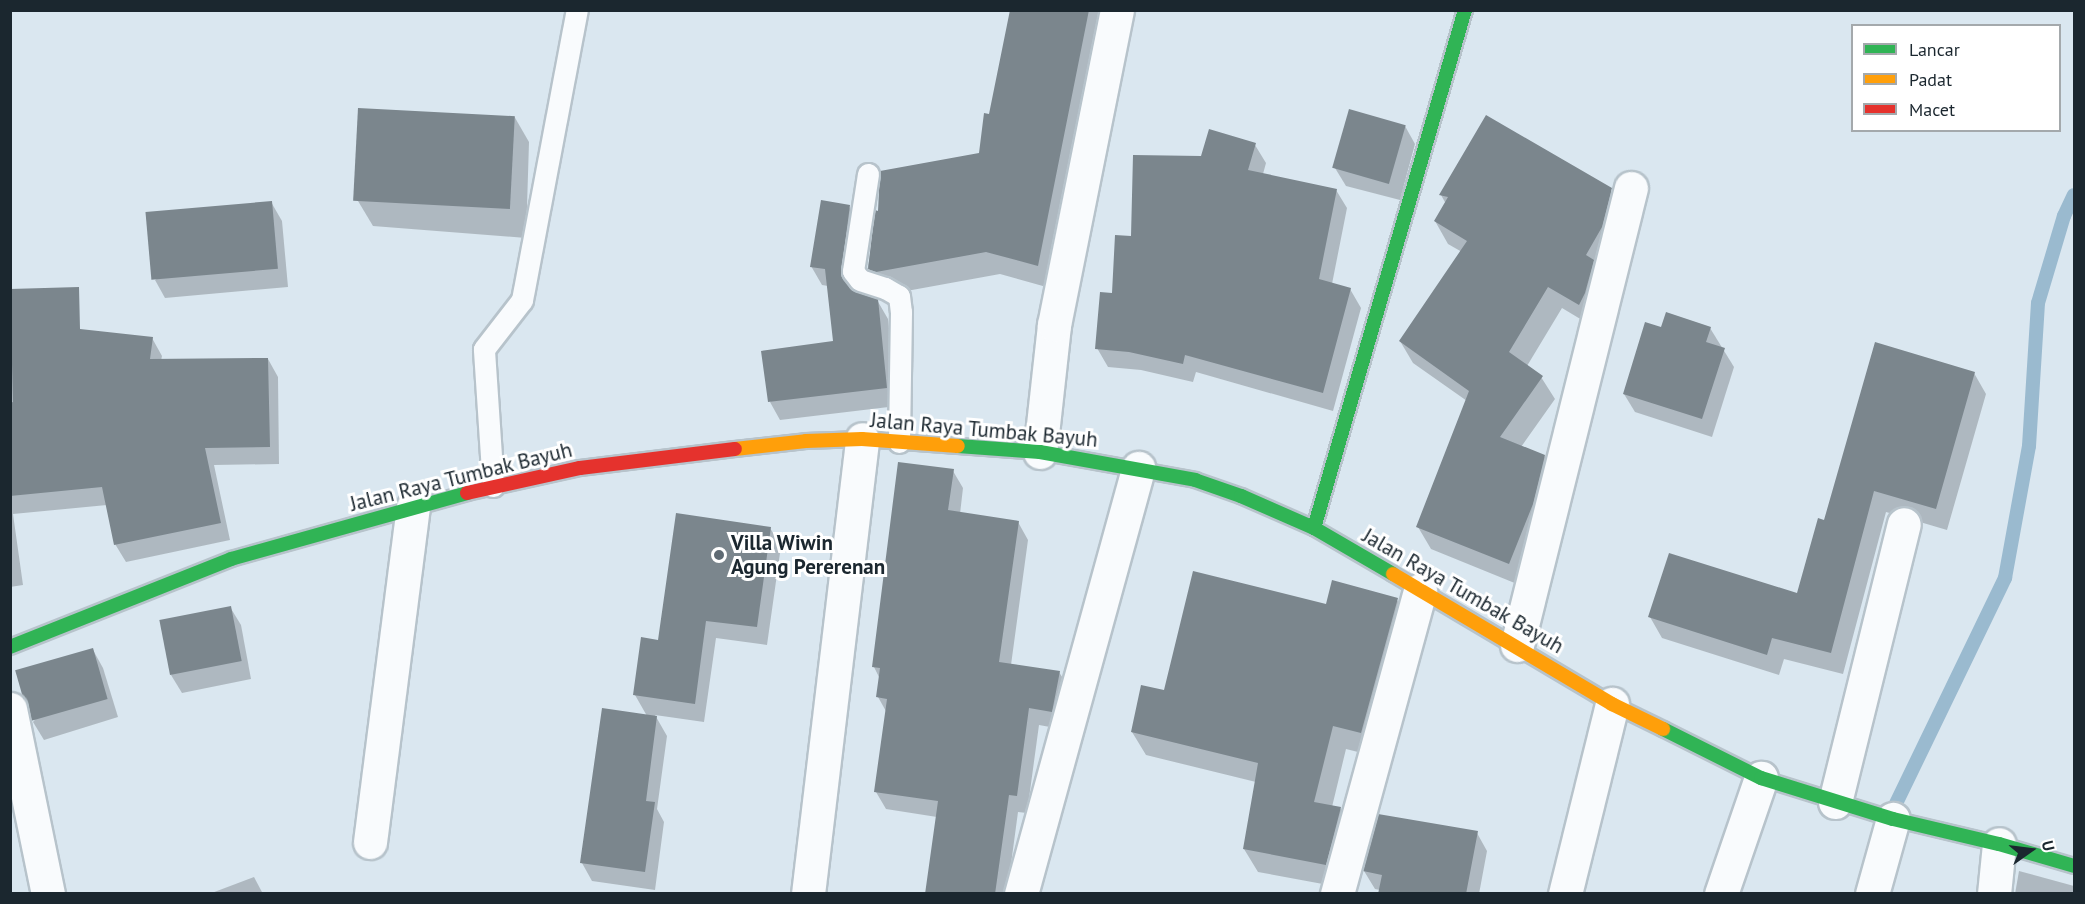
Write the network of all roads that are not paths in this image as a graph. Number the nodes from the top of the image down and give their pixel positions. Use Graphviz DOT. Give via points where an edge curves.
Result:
graph roads {
  1 [pos="577,10"];
  2 [pos="1117,10"];
  3 [pos="1465,10"];
  4 [pos="868,174"];
  5 [pos="1631,188"];
  6 [pos="862,439"];
  7 [pos="899,442"];
  8 [pos="1040,452"];
  9 [pos="1138,468"];
  10 [pos="493,486"];
  11 [pos="413,508"];
  12 [pos="1904,524"];
  13 [pos="1314,528"];
  14 [pos="1420,590"];
  15 [pos="1517,645"];
  16 [pos="10,647"];
  17 [pos="1612,704"];
  18 [pos="10,709"];
  19 [pos="1761,778"];
  20 [pos="1847,805"];
  21 [pos="1893,819"];
  22 [pos="370,842"];
  23 [pos="1999,844"];
  24 [pos="2074,866"];
  25 [pos="48,894"];
  26 [pos="808,894"];
  27 [pos="1021,894"];
  28 [pos="1337,894"];
  29 [pos="1565,894"];
  30 [pos="1721,894"];
  31 [pos="1872,894"];
  32 [pos="1994,894"];
  1 -- 10 [label="lane" via="522,300 484,350"];
  2 -- 8 [label="street" via="1054,325"];
  3 -- 13 [label="street"];
  4 -- 7 [label="lane" via="853,271 860,280 899,296"];
  5 -- 15 [label="street"];
  6 -- 7 [label="street, Jalan Raya Tumbak Bayuh"];
  6 -- 10 [label="street, Jalan Raya Tumbak Bayuh" via="806,441 592,467"];
  6 -- 26 [label="street"];
  7 -- 8 [label="street, Jalan Raya Tumbak Bayuh"];
  8 -- 9 [label="street, Jalan Raya Tumbak Bayuh"];
  9 -- 13 [label="street, Jalan Raya Tumbak Bayuh" via="1195,480"];
  9 -- 27 [label="street"];
  10 -- 11 [label="street, Jalan Raya Tumbak Bayuh"];
  11 -- 16 [label="street, Jalan Raya Tumbak Bayuh" via="231,559"];
  11 -- 22 [label="street"];
  12 -- 20 [label="street"];
  13 -- 14 [label="street, Jalan Raya Tumbak Bayuh"];
  14 -- 15 [label="street, Jalan Raya Tumbak Bayuh"];
  14 -- 28 [label="street"];
  15 -- 17 [label="street, Jalan Raya Tumbak Bayuh"];
  17 -- 19 [label="street, Jalan Raya Tumbak Bayuh"];
  17 -- 29 [label="street"];
  18 -- 25 [label="street"];
  19 -- 20 [label="street, Jalan Raya Tumbak Bayuh"];
  19 -- 30 [label="street"];
  20 -- 21 [label="street, Jalan Raya Tumbak Bayuh"];
  21 -- 23 [label="street, Jalan Raya Tumbak Bayuh"];
  21 -- 31 [label="street"];
  23 -- 24 [label="street, Jalan Raya Tumbak Bayuh"];
  23 -- 32 [label="street"];
}
